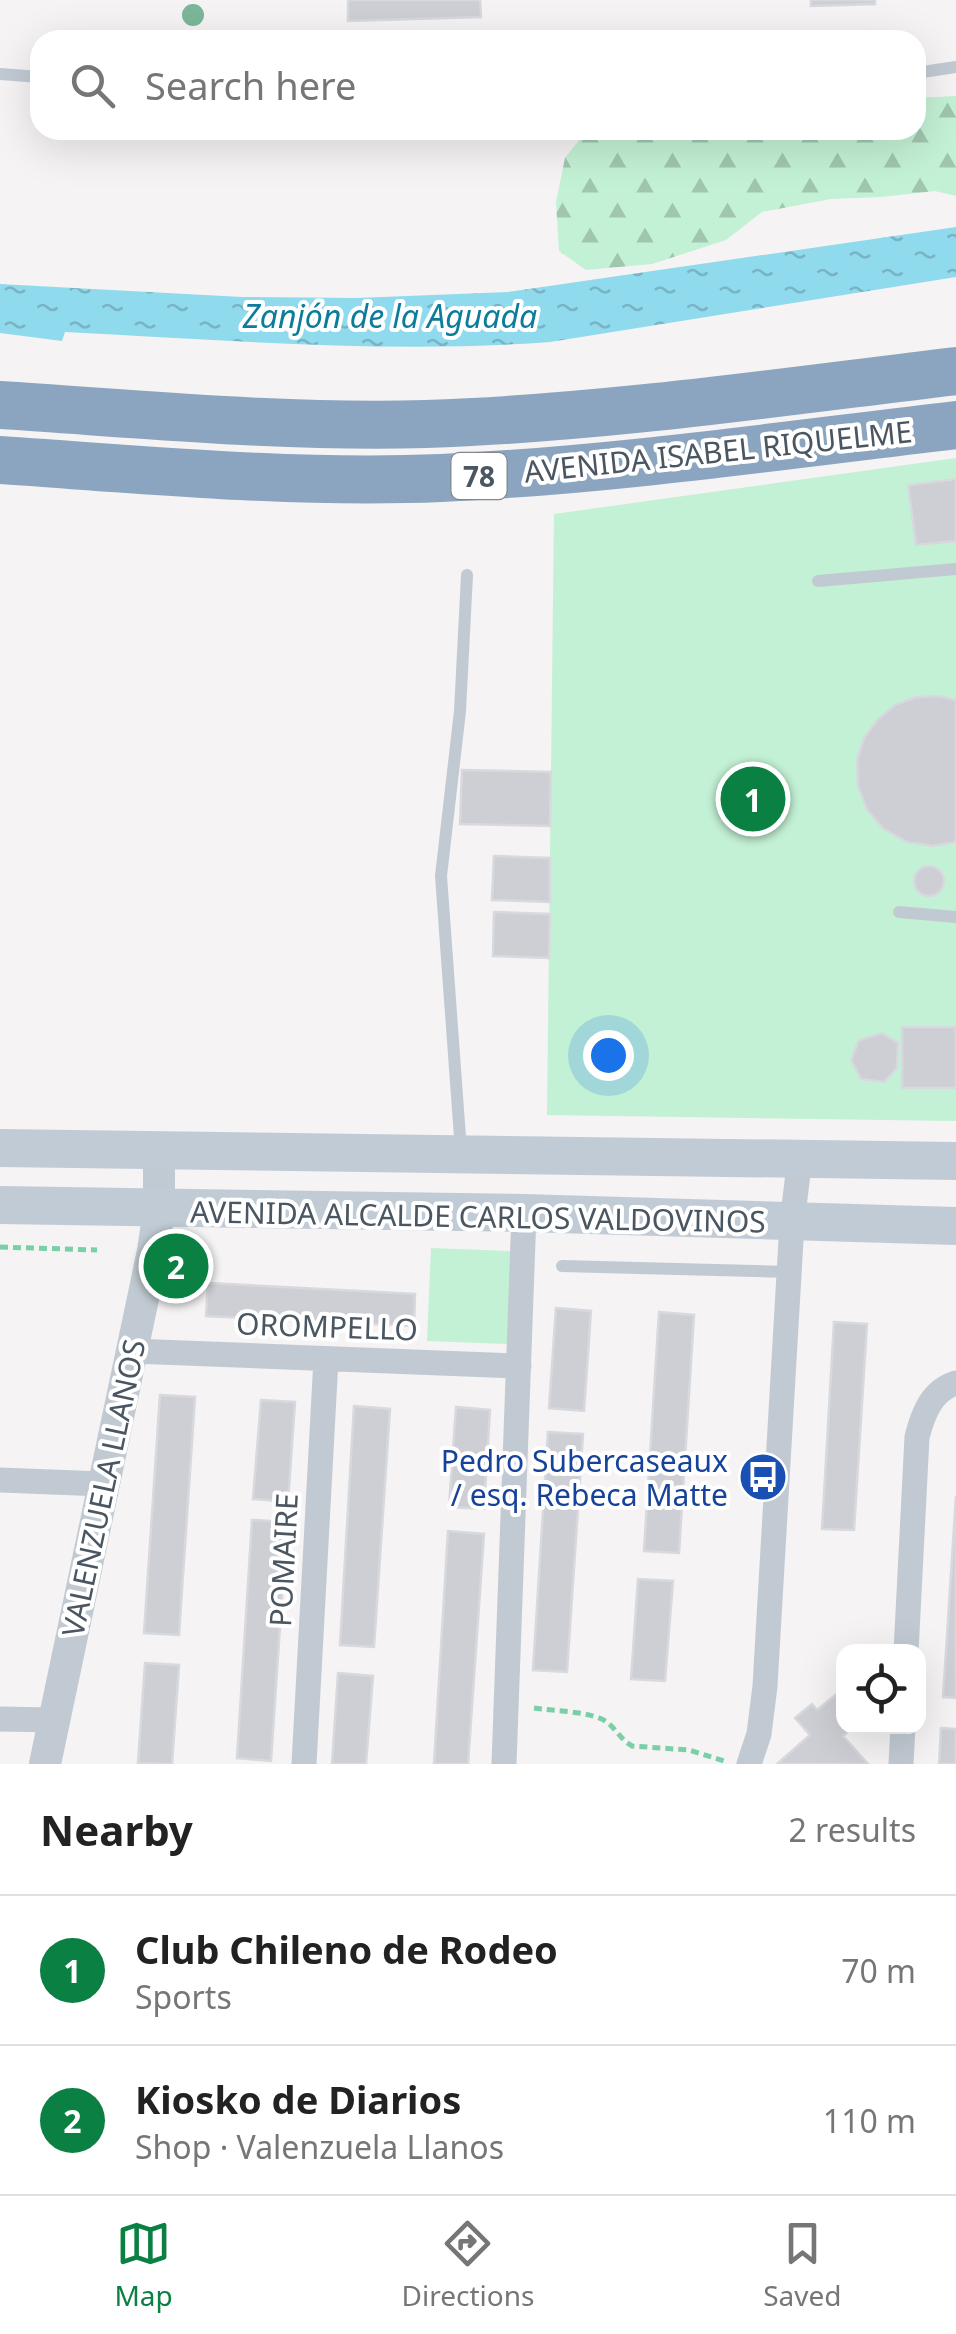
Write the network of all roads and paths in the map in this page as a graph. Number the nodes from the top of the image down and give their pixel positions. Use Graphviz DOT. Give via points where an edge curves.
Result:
graph roads {
  1 [pos="956,67"];
  2 [pos="926,72"];
  3 [pos="0,74"];
  4 [pos="30,76"];
  5 [pos="956,371"];
  6 [pos="0,405"];
  7 [pos="956,425"];
  8 [pos="0,460"];
  9 [pos="956,568"];
  10 [pos="467,575"];
  11 [pos="818,582"];
  12 [pos="899,912"];
  13 [pos="956,916"];
  14 [pos="0,1148"];
  15 [pos="159,1151"];
  16 [pos="462,1154"];
  17 [pos="800,1157"];
  18 [pos="956,1161"];
  19 [pos="0,1205"];
  20 [pos="159,1209"];
  21 [pos="524,1214"];
  22 [pos="792,1222"];
  23 [pos="956,1226"];
  24 [pos="0,1247"];
  25 [pos="97,1250"];
  26 [pos="562,1266"];
  27 [pos="789,1272"];
  28 [pos="132,1351"];
  29 [pos="326,1359"];
  30 [pos="520,1366"];
  31 [pos="956,1383"];
  32 [pos="0,1480"];
  33 [pos="104,1484"];
  34 [pos="906,1644"];
  35 [pos="506,1704"];
  36 [pos="0,1719"];
  37 [pos="54,1720"];
  38 [pos="903,1734"];
  39 [pos="44,1764"];
  40 [pos="304,1764"];
  41 [pos="504,1764"];
  42 [pos="731,1764"];
  43 [pos="750,1764"];
  44 [pos="901,1764"];
  1 -- 2 [label="lane"];
  3 -- 4 [label="lane"];
  5 -- 6 [label="highway, AVENIDA ISABEL RIQUELME / 78" via="618,411 424,424"];
  7 -- 8 [label="highway, AVENIDA ISABEL RIQUELME / 78" via="631,464 438,478 267,477"];
  9 -- 11 [label="lane"];
  10 -- 16 [label="lane" via="441,876"];
  12 -- 13 [label="lane"];
  14 -- 15 [label="main road, AVENIDA ALCALDE CARLOS VALDOVINOS"];
  15 -- 16 [label="main road, AVENIDA ALCALDE CARLOS VALDOVINOS"];
  15 -- 20 [label="street, VALENZUELA LLANOS"];
  16 -- 17 [label="main road, AVENIDA ALCALDE CARLOS VALDOVINOS"];
  17 -- 18 [label="main road, AVENIDA ALCALDE CARLOS VALDOVINOS"];
  17 -- 22 [label="street"];
  19 -- 20 [label="main road, AVENIDA ALCALDE CARLOS VALDOVINOS"];
  20 -- 21 [label="main road, AVENIDA ALCALDE CARLOS VALDOVINOS"];
  20 -- 28 [label="street, VALENZUELA LLANOS"];
  21 -- 22 [label="main road, AVENIDA ALCALDE CARLOS VALDOVINOS"];
  21 -- 30 [label="street"];
  22 -- 23 [label="main road, AVENIDA ALCALDE CARLOS VALDOVINOS"];
  22 -- 27 [label="street"];
  24 -- 25 [label="path"];
  26 -- 27 [label="lane"];
  27 -- 43 [label="street" via="762,1717"];
  28 -- 29 [label="street, OROMPELLO"];
  28 -- 33 [label="street, VALENZUELA LLANOS"];
  29 -- 30 [label="street, OROMPELLO"];
  29 -- 40 [label="street, POMAIRE"];
  30 -- 35 [label="street"];
  31 -- 34 [label="street" via="929,1404 917,1438"];
  32 -- 33 [label="street"];
  33 -- 37 [label="street, VALENZUELA LLANOS"];
  35 -- 41 [label="street"];
  35 -- 42 [label="path" via="594,1716 632,1746 689,1750"];
  36 -- 37 [label="street"];
  37 -- 39 [label="street, VALENZUELA LLANOS"];
  38 -- 44 [label="street"];
}
